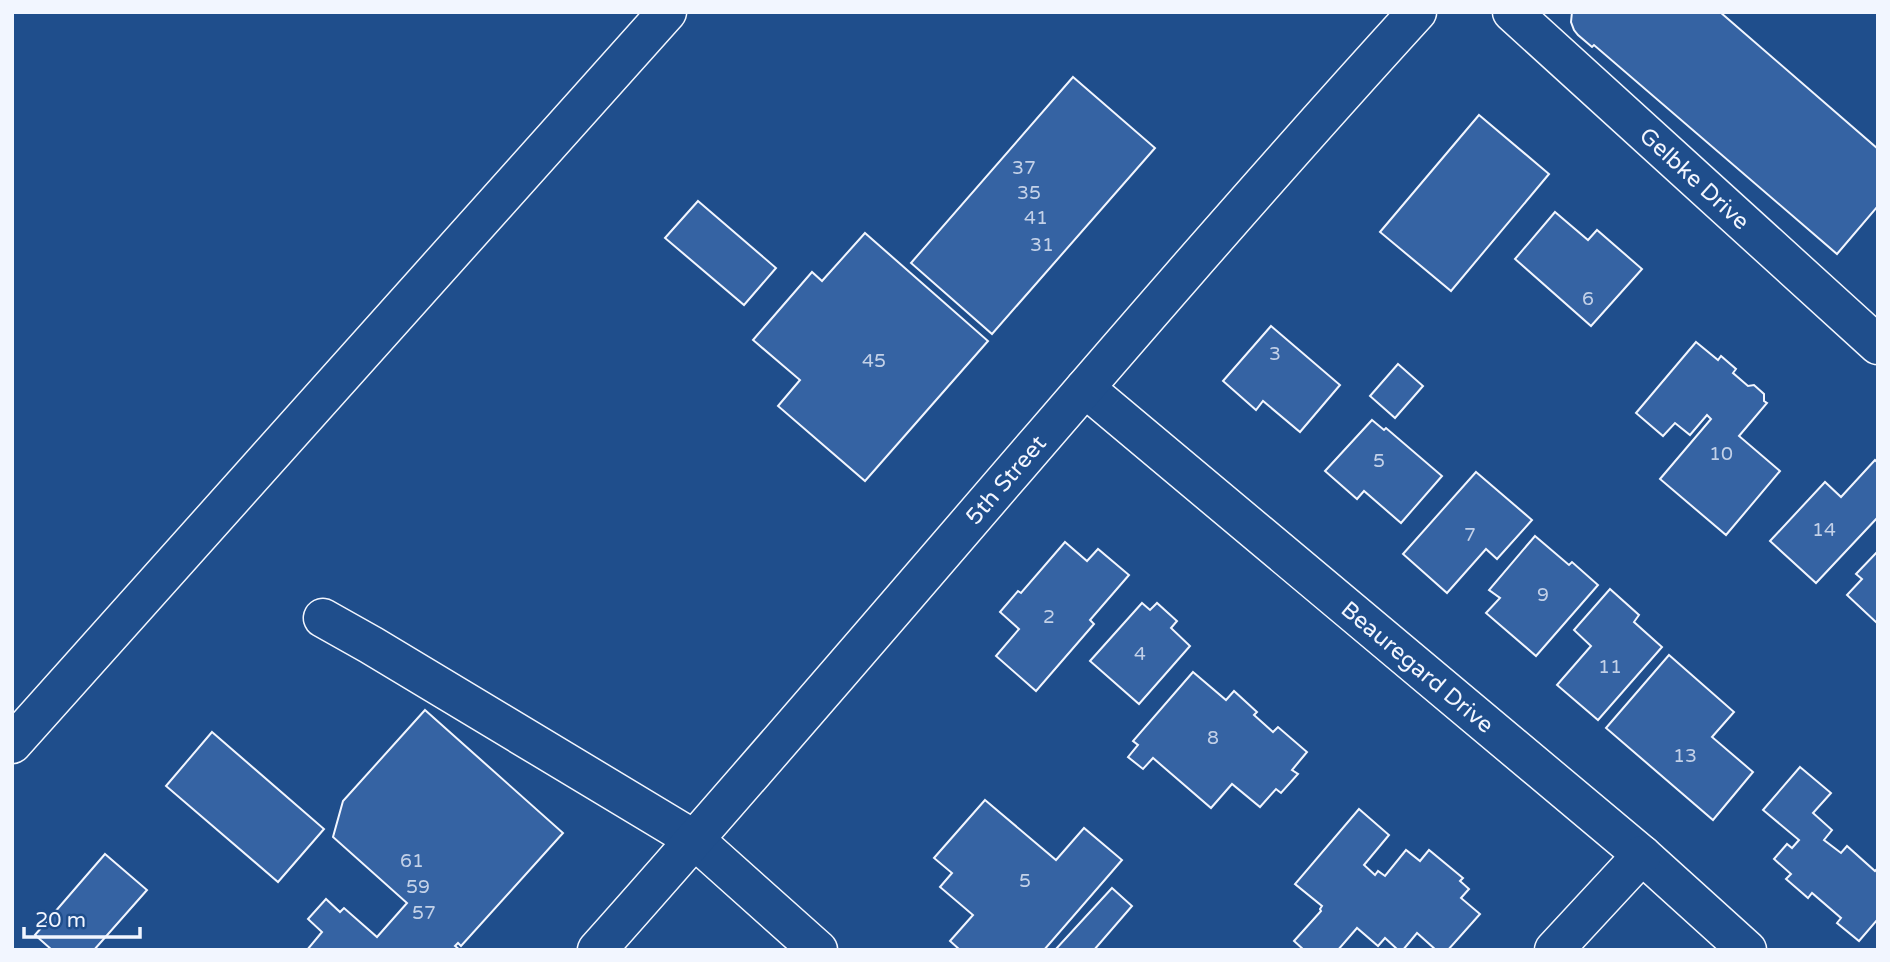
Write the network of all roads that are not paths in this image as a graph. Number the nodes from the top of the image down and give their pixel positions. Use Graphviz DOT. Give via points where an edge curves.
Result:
graph roads {
  1 [pos="667,12"];
  2 [pos="1417,12"];
  3 [pos="1512,12"];
  4 [pos="1878,345"];
  5 [pos="1084,387"];
  6 [pos="323,618"];
  7 [pos="12,744"];
  8 [pos="695,840"];
  9 [pos="1642,855"];
  10 [pos="597,950"];
  11 [pos="818,950"];
  12 [pos="1554,950"];
  13 [pos="1747,950"];
  1 -- 7 [label="street"];
  2 -- 5 [label="street, 5th Street"];
  3 -- 4 [label="street, Gelbke Drive"];
  5 -- 8 [label="street, 5th Street"];
  5 -- 9 [label="street, Beauregard Drive"];
  6 -- 8 [label="street"];
  8 -- 10 [label="street, 5th Street"];
  8 -- 11 [label="street"];
  9 -- 12 [label="street"];
  9 -- 13 [label="street, Beauregard Drive"];
}
